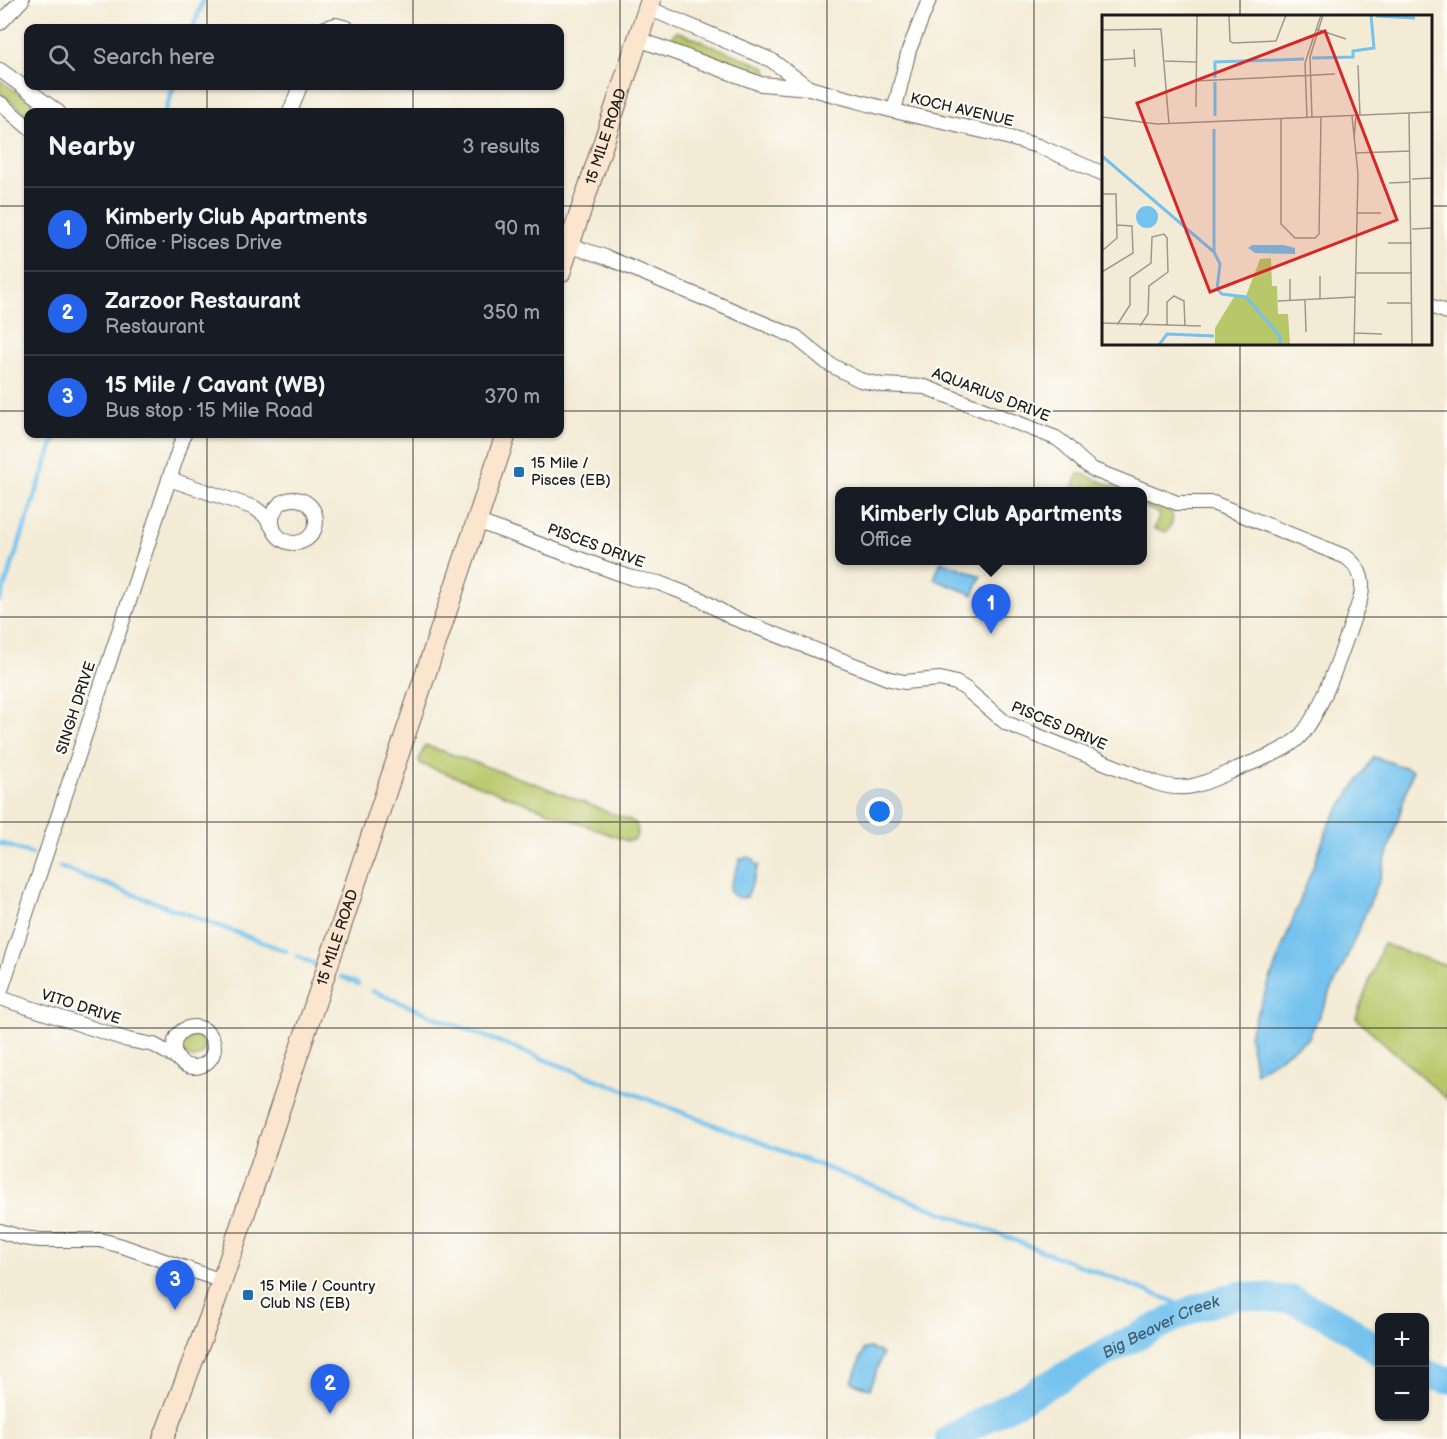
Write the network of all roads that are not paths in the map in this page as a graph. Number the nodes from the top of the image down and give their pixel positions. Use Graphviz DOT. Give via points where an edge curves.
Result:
graph roads {
  1 [pos="22,0"];
  2 [pos="929,0"];
  3 [pos="649,4"];
  4 [pos="0,23"];
  5 [pos="638,39"];
  6 [pos="0,70"];
  7 [pos="24,87"];
  8 [pos="809,88"];
  9 [pos="28,90"];
  10 [pos="298,90"];
  11 [pos="0,103"];
  12 [pos="52,108"];
  13 [pos="292,108"];
  14 [pos="894,111"];
  15 [pos="24,124"];
  16 [pos="1102,173"];
  17 [pos="569,245"];
  18 [pos="564,261"];
  19 [pos="1432,306"];
  20 [pos="1447,312"];
  21 [pos="183,438"];
  22 [pos="505,438"];
  23 [pos="169,479"];
  24 [pos="1137,487"];
  25 [pos="1147,491"];
  26 [pos="282,502"];
  27 [pos="255,508"];
  28 [pos="476,521"];
  29 [pos="274,528"];
  30 [pos="1360,574"];
  31 [pos="0,993"];
  32 [pos="0,998"];
  33 [pos="178,1033"];
  34 [pos="154,1044"];
  35 [pos="177,1058"];
  36 [pos="0,1231"];
  37 [pos="222,1281"];
  38 [pos="163,1439"];
  1 -- 4 [label="street"];
  2 -- 14 [label="street" via="904,65"];
  3 -- 5 [label="main road, 15 MILE ROAD"];
  3 -- 8 [label="street, KOCH AVENUE" via="771,60"];
  5 -- 8 [label="street, KOCH AVENUE" via="761,84"];
  5 -- 17 [label="main road, 15 MILE ROAD"];
  6 -- 7 [label="street"];
  8 -- 14 [label="street, KOCH AVENUE"];
  9 -- 12 [label="street"];
  10 -- 13 [label="street"];
  11 -- 15 [label="street"];
  14 -- 16 [label="street, KOCH AVENUE" via="1038,146"];
  17 -- 18 [label="main road, 15 MILE ROAD"];
  17 -- 24 [label="street, AQUARIUS DRIVE" via="796,337 829,364 860,380 882,386 925,387 1056,438 1084,465"];
  19 -- 20 [label="street"];
  21 -- 23 [label="street, SINGH DRIVE"];
  22 -- 28 [label="main road, 15 MILE ROAD"];
  23 -- 27 [label="street"];
  23 -- 31 [label="street, SINGH DRIVE"];
  25 -- 30 [label="street, AQUARIUS DRIVE" via="1177,503 1213,503 1346,557"];
  26 -- 27 [label="street"];
  26 -- 29 [label="street" via="273,514"];
  26 -- 29 [label="street" via="297,498 304,501 315,511 316,526 308,538 295,543 282,539"];
  27 -- 29 [label="street"];
  28 -- 30 [label="street, PISCES DRIVE" via="632,578 659,583 731,617 890,679 956,683 1006,723 1178,789 1199,786 1287,746 1306,731 1319,709 1360,600"];
  28 -- 37 [label="main road, 15 MILE ROAD"];
  32 -- 34 [label="street, VITO DRIVE" via="128,1040"];
  33 -- 34 [label="street, VITO DRIVE"];
  33 -- 35 [label="street" via="173,1045"];
  33 -- 35 [label="street, VITO DRIVE" via="189,1027 202,1028 211,1036 214,1049 207,1062 195,1067"];
  34 -- 35 [label="street, VITO DRIVE"];
  36 -- 37 [label="street" via="40,1240 100,1240"];
  37 -- 38 [label="main road, 15 MILE ROAD"];
}
